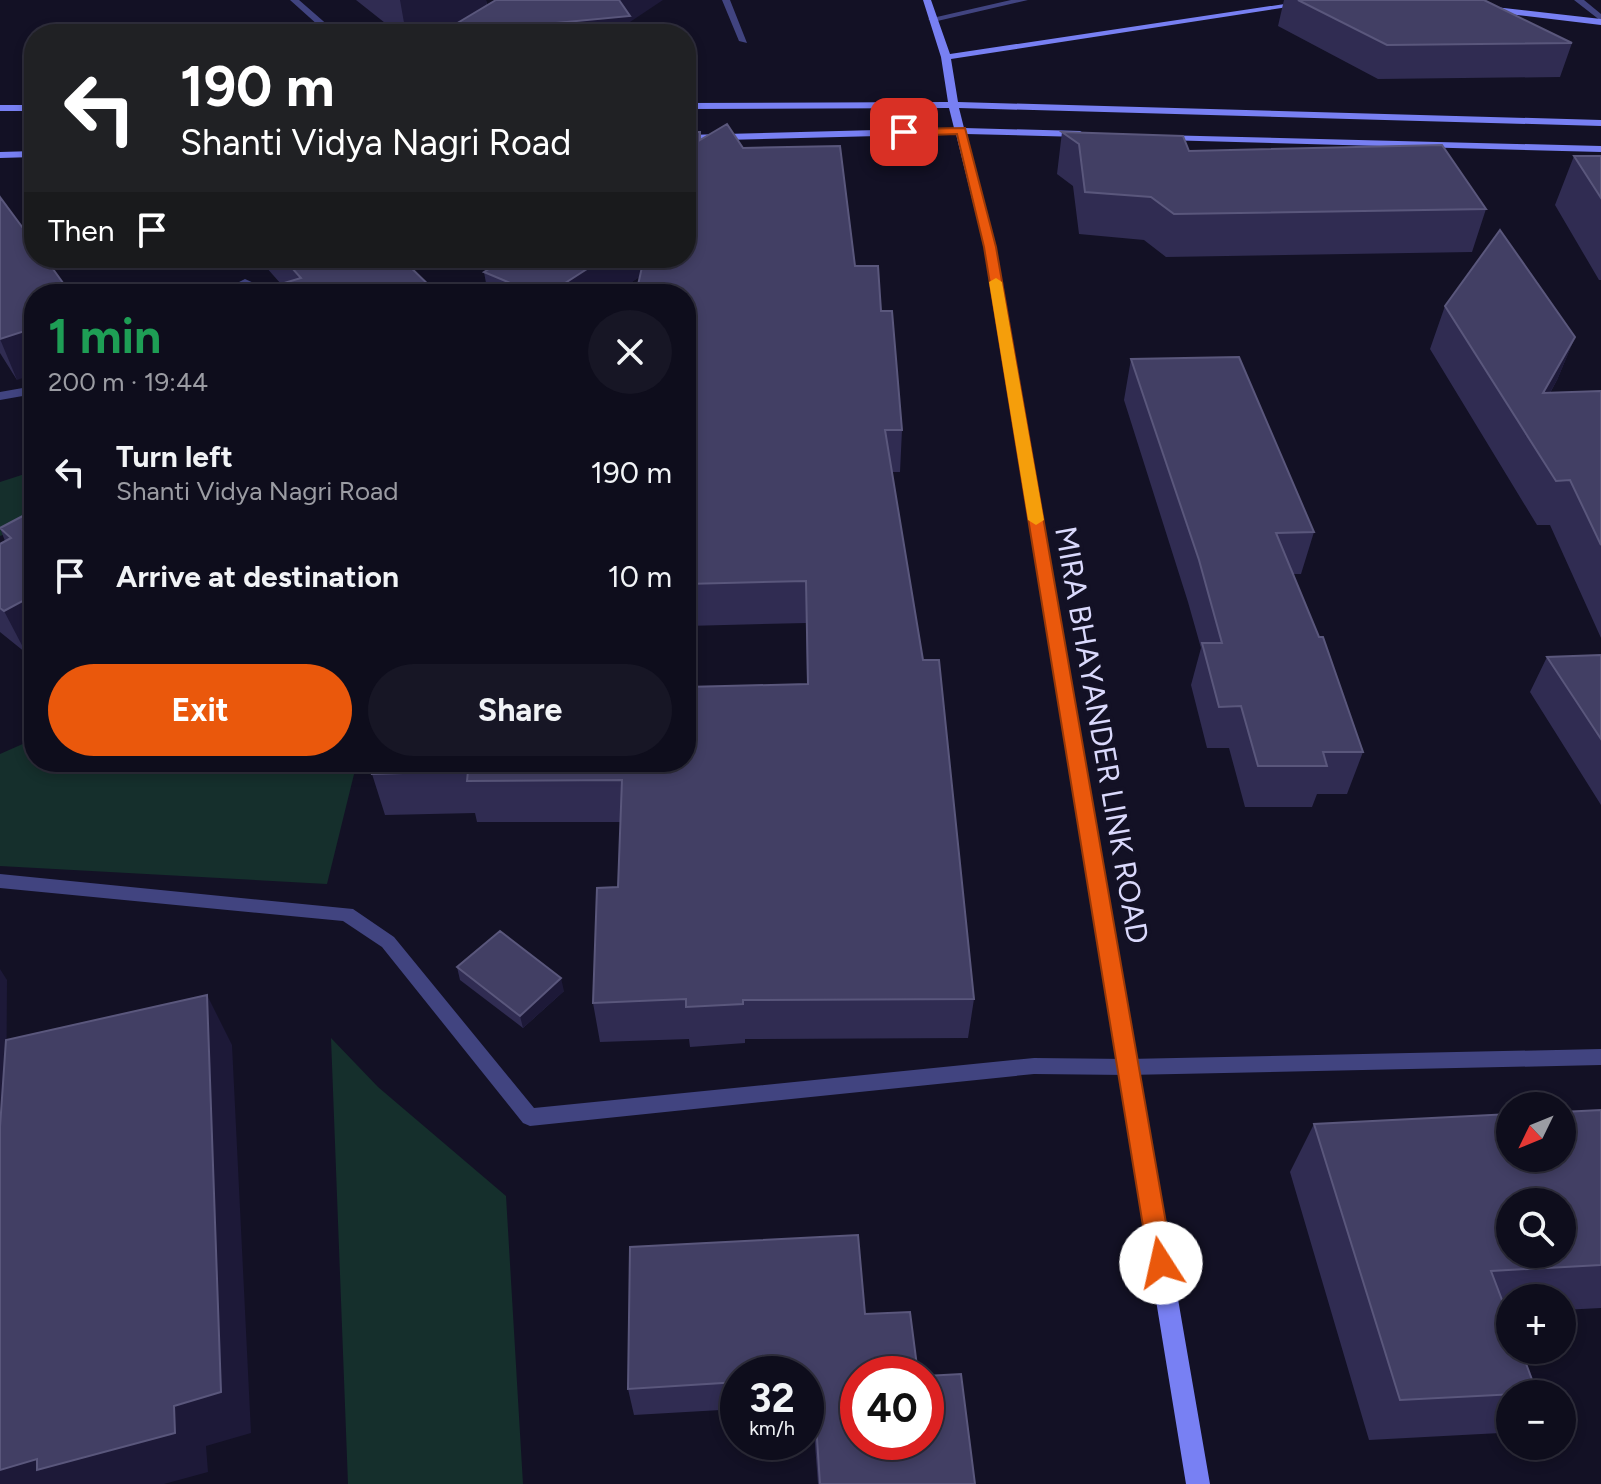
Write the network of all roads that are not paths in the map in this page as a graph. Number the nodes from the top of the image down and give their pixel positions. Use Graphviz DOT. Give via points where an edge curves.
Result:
graph roads {
  1 [pos="294,0"];
  2 [pos="726,0"];
  3 [pos="927,0"];
  4 [pos="1024,0"];
  5 [pos="1329,0"];
  6 [pos="1578,0"];
  7 [pos="1480,9"];
  8 [pos="933,19"];
  9 [pos="1601,20"];
  10 [pos="322,24"];
  11 [pos="744,41"];
  12 [pos="946,57"];
  13 [pos="953,105"];
  14 [pos="696,106"];
  15 [pos="0,108"];
  16 [pos="24,108"];
  17 [pos="1217,112"];
  18 [pos="1601,123"];
  19 [pos="961,131"];
  20 [pos="1474,132"];
  21 [pos="1086,134"];
  22 [pos="1148,136"];
  23 [pos="696,138"];
  24 [pos="1226,138"];
  25 [pos="1601,149"];
  26 [pos="24,154"];
  27 [pos="0,155"];
  28 [pos="245,282"];
  29 [pos="249,284"];
  30 [pos="24,392"];
  31 [pos="0,396"];
  32 [pos="0,881"];
  33 [pos="1601,1057"];
  34 [pos="1128,1067"];
  35 [pos="1198,1484"];
  1 -- 10 [label="street"];
  2 -- 11 [label="street"];
  3 -- 8 [label="street, MIRA BHAYANDER LINK ROAD"];
  4 -- 8 [label="street"];
  5 -- 12 [label="street"];
  6 -- 9 [label="street"];
  7 -- 9 [label="street"];
  8 -- 12 [label="street, MIRA BHAYANDER LINK ROAD"];
  12 -- 13 [label="street, MIRA BHAYANDER LINK ROAD"];
  13 -- 14 [label="street"];
  13 -- 17 [label="street"];
  13 -- 19 [label="street, MIRA BHAYANDER LINK ROAD"];
  15 -- 16 [label="street"];
  17 -- 20 [label="street"];
  17 -- 24 [label="street"];
  18 -- 20 [label="street"];
  19 -- 21 [label="street"];
  19 -- 23 [label="street"];
  19 -- 34 [label="street, MIRA BHAYANDER LINK ROAD" via="990,247"];
  20 -- 24 [label="street"];
  20 -- 25 [label="street"];
  22 -- 24 [label="street"];
  26 -- 27 [label="street"];
  28 -- 29 [label="street"];
  30 -- 31 [label="street"];
  32 -- 34 [label="street" via="347,914 388,942 530,1117 1034,1066"];
  33 -- 34 [label="street"];
  34 -- 35 [label="street, MIRA BHAYANDER LINK ROAD"];
}
